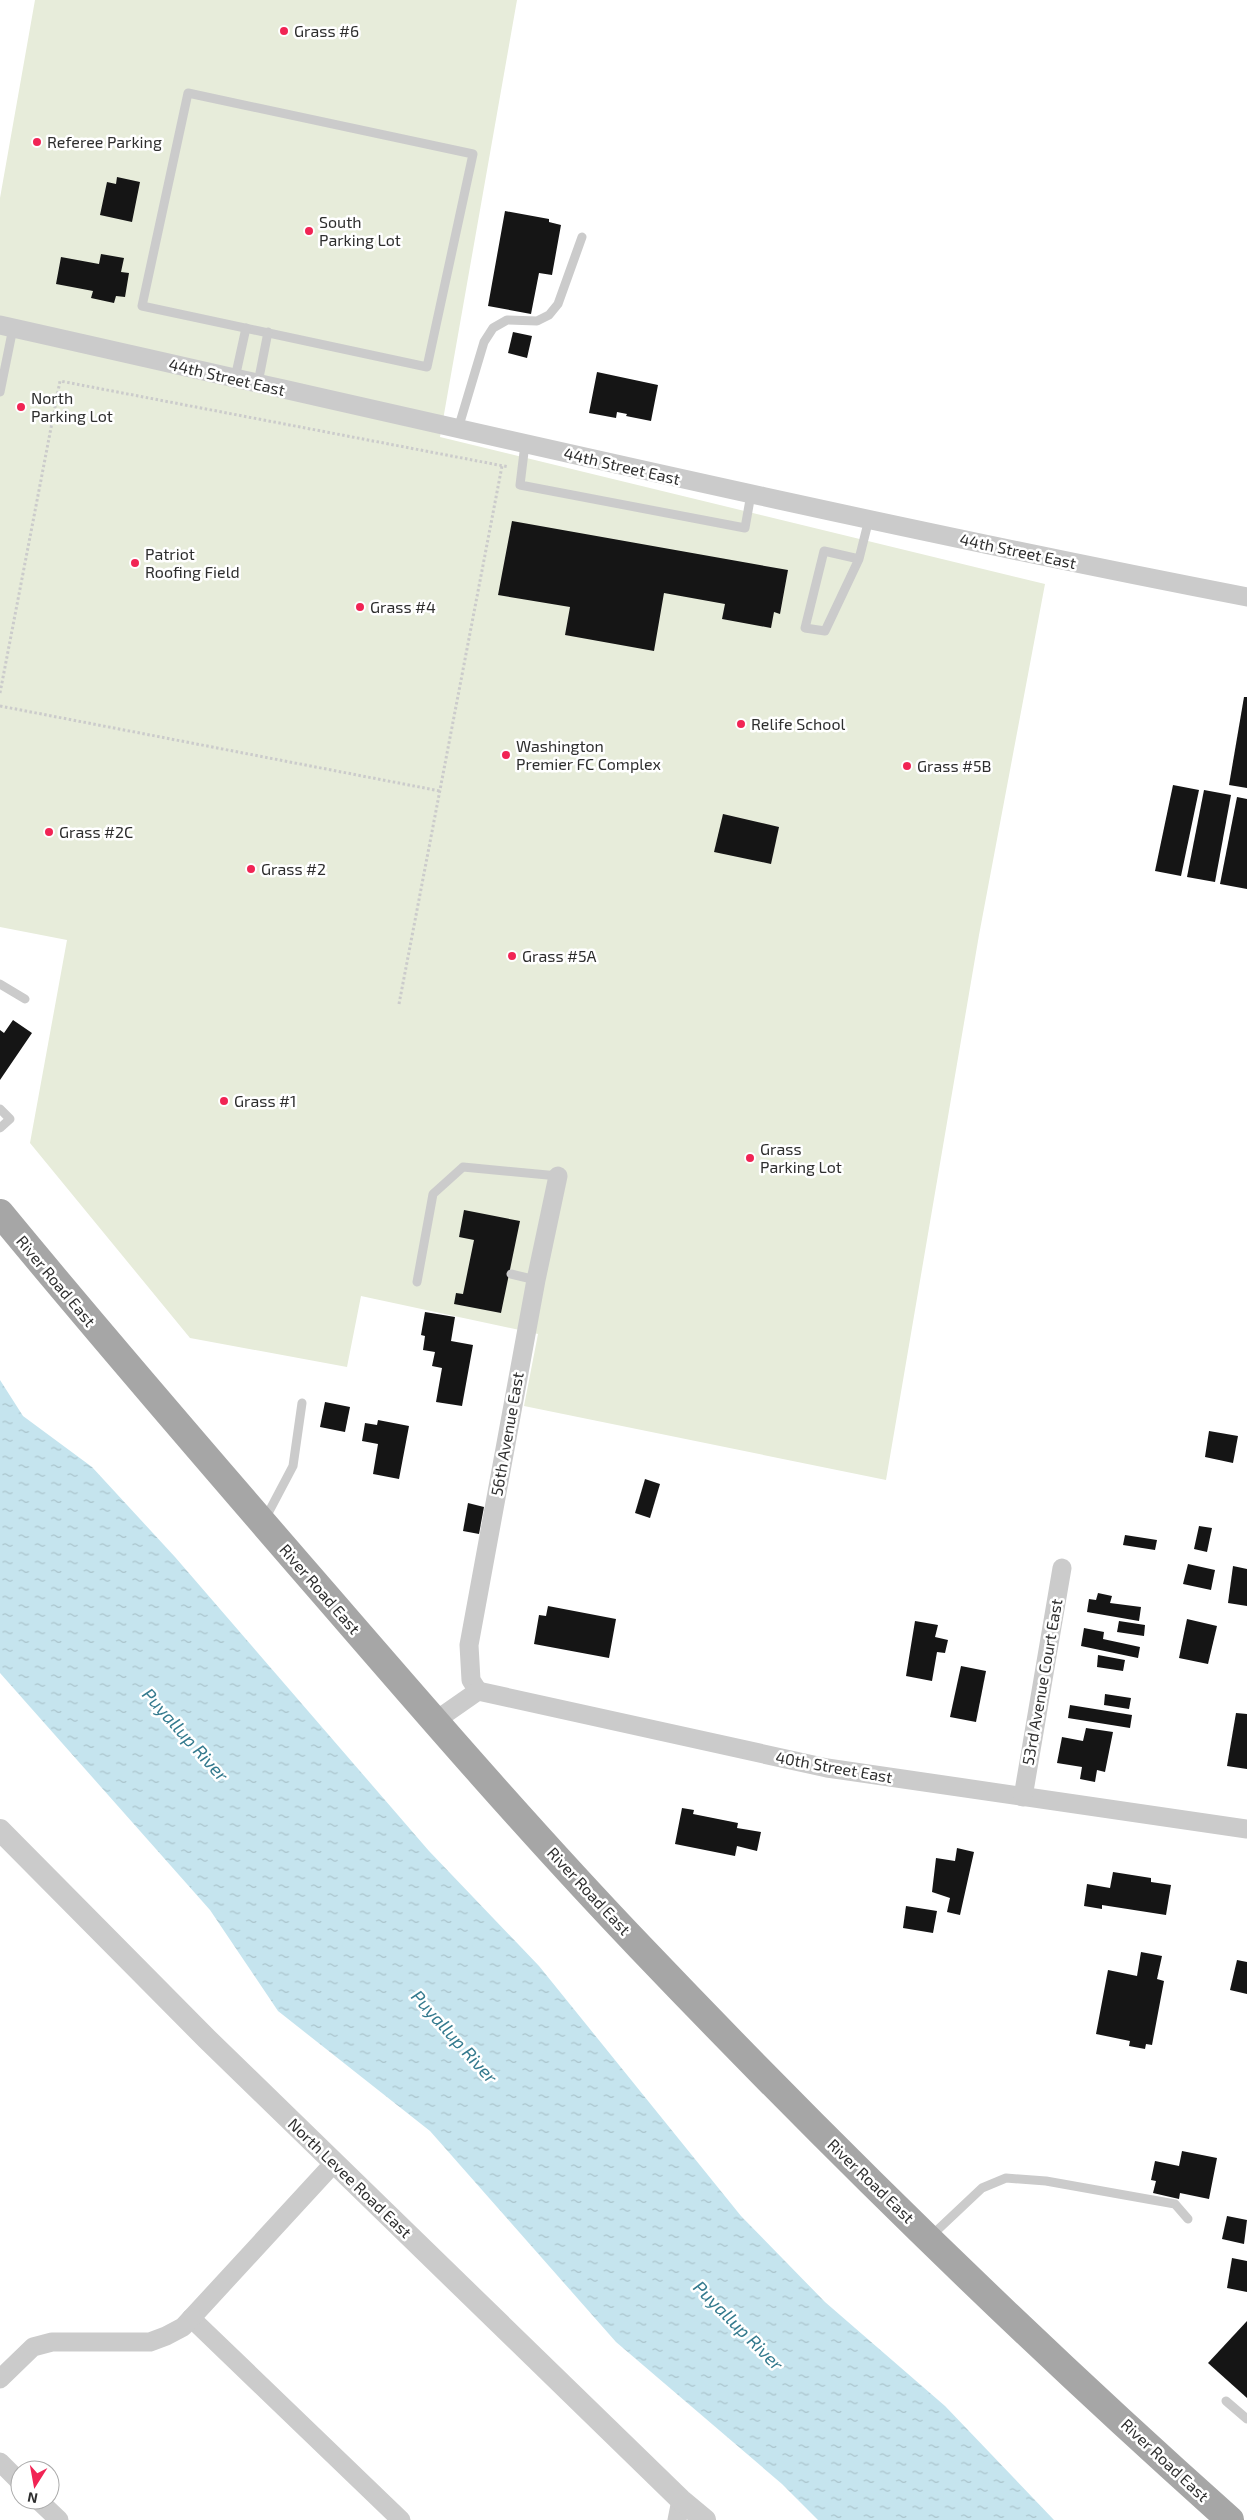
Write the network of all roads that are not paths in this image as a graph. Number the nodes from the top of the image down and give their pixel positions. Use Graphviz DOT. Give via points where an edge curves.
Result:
graph roads {
  1 [pos="582,237"];
  2 [pos="7,326"];
  3 [pos="246,328"];
  4 [pos="268,332"];
  5 [pos="235,378"];
  6 [pos="258,384"];
  7 [pos="0,392"];
  8 [pos="458,429"];
  9 [pos="526,444"];
  10 [pos="751,494"];
  11 [pos="869,519"];
  12 [pos="859,559"];
  13 [pos="1247,597"];
  14 [pos="0,984"];
  15 [pos="25,999"];
  16 [pos="0,1109"];
  17 [pos="0,1128"];
  18 [pos="558,1176"];
  19 [pos="0,1213"];
  20 [pos="511,1274"];
  21 [pos="536,1280"];
  22 [pos="417,1282"];
  23 [pos="302,1403"];
  24 [pos="263,1523"];
  25 [pos="1062,1568"];
  26 [pos="478,1691"];
  27 [pos="435,1721"];
  28 [pos="1023,1797"];
  29 [pos="1247,1829"];
  30 [pos="0,1830"];
  31 [pos="334,2163"];
  32 [pos="1188,2219"];
  33 [pos="929,2237"];
  34 [pos="191,2318"];
  35 [pos="0,2380"];
  36 [pos="1226,2400"];
  37 [pos="1247,2419"];
  38 [pos="0,2462"];
  39 [pos="10,2472"];
  40 [pos="48,2510"];
  41 [pos="679,2510"];
  42 [pos="59,2520"];
  43 [pos="401,2520"];
  44 [pos="705,2520"];
  45 [pos="1230,2520"];
  1 -- 8 [label="lane" via="558,304 549,315 537,321 507,320 493,328 484,342"];
  2 -- 5 [label="street, 44th Street East"];
  2 -- 7 [label="lane"];
  3 -- 4 [label="lane"];
  3 -- 4 [label="lane" via="142,306 188,93 473,154 427,367"];
  3 -- 5 [label="lane"];
  4 -- 6 [label="lane"];
  5 -- 6 [label="street, 44th Street East"];
  6 -- 8 [label="street, 44th Street East"];
  8 -- 9 [label="street, 44th Street East"];
  9 -- 10 [label="street, 44th Street East"];
  9 -- 10 [label="lane" via="520,485 745,528"];
  10 -- 11 [label="street, 44th Street East"];
  11 -- 12 [label="lane"];
  11 -- 13 [label="street, 44th Street East"];
  12 -- 12 [label="lane" via="825,631 805,628 824,552"];
  14 -- 15 [label="lane"];
  16 -- 17 [label="lane" via="10,1119"];
  18 -- 21 [label="street, 56th Avenue East"];
  18 -- 22 [label="lane" via="463,1168 433,1194"];
  19 -- 24 [label="main road, River Road East" via="126,1366"];
  20 -- 21 [label="lane"];
  21 -- 26 [label="street, 56th Avenue East" via="469,1645 471,1680"];
  23 -- 24 [label="lane" via="294,1466"];
  24 -- 27 [label="main road, River Road East"];
  25 -- 28 [label="street, 53rd Avenue Court East"];
  26 -- 27 [label="street"];
  26 -- 28 [label="street, 40th Street East" via="827,1768"];
  27 -- 33 [label="main road, River Road East" via="638,1945 780,2092"];
  28 -- 29 [label="street, 40th Street East"];
  30 -- 31 [label="street, North Levee Road East"];
  31 -- 34 [label="street"];
  31 -- 41 [label="street, North Levee Road East"];
  32 -- 33 [label="lane" via="1175,2204 1006,2178 982,2188"];
  33 -- 45 [label="main road, River Road East"];
  34 -- 35 [label="street" via="166,2336 150,2342 52,2342 33,2347"];
  34 -- 43 [label="street"];
  36 -- 37 [label="lane"];
  38 -- 39 [label="street"];
  40 -- 42 [label="street"];
  41 -- 44 [label="street, North Levee Road East"];
}
